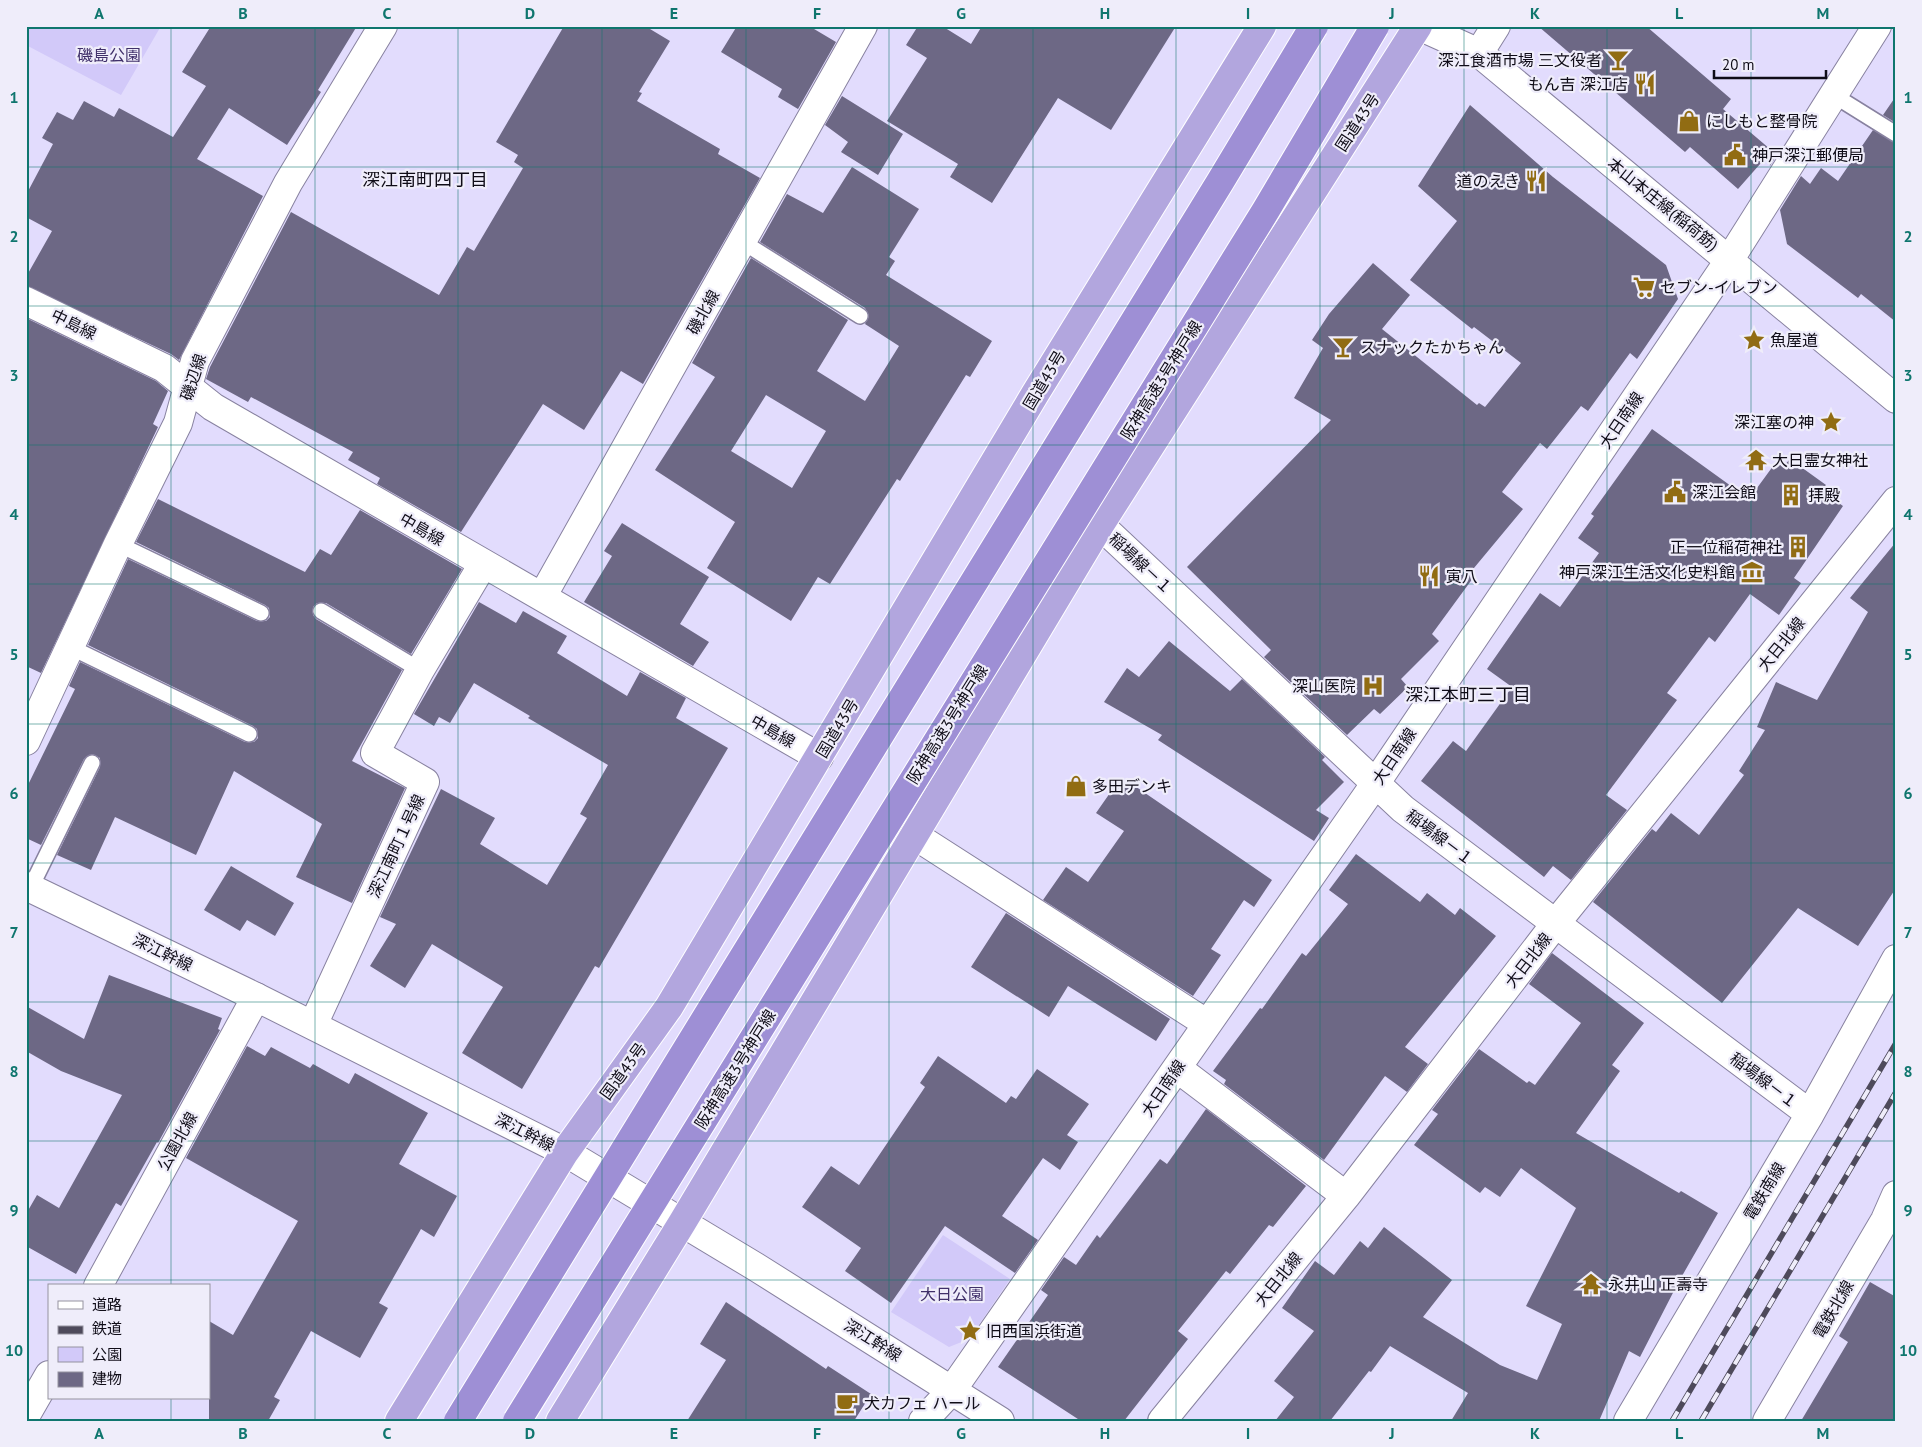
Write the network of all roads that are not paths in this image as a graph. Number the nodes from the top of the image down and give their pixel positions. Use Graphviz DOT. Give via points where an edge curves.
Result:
graph roads {
  1 [pos="383,26"];
  2 [pos="863,26"];
  3 [pos="1262,26"];
  4 [pos="1314,26"];
  5 [pos="1375,26"];
  6 [pos="1418,26"];
  7 [pos="1496,26"];
  8 [pos="1878,26"];
  9 [pos="1479,53"];
  10 [pos="1834,96"];
  11 [pos="1896,134"];
  12 [pos="743,242"];
  13 [pos="1730,259"];
  14 [pos="26,301"];
  15 [pos="860,316"];
  16 [pos="188,388"];
  17 [pos="1896,399"];
  18 [pos="1896,501"];
  19 [pos="1100,525"];
  20 [pos="118,544"];
  21 [pos="484,564"];
  22 [pos="542,597"];
  23 [pos="321,611"];
  24 [pos="261,613"];
  25 [pos="70,647"];
  26 [pos="420,670"];
  27 [pos="249,734"];
  28 [pos="26,740"];
  29 [pos="819,757"];
  30 [pos="92,763"];
  31 [pos="1375,784"];
  32 [pos="914,835"];
  33 [pos="28,888"];
  34 [pos="1556,923"];
  35 [pos="1896,959"];
  36 [pos="256,997"];
  37 [pos="1206,1023"];
  38 [pos="313,1025"];
  39 [pos="1177,1068"];
  40 [pos="1810,1114"];
  41 [pos="565,1152"];
  42 [pos="1346,1196"];
  43 [pos="1896,1196"];
  44 [pos="682,1223"];
  45 [pos="99,1284"];
  46 [pos="952,1390"];
  47 [pos="399,1421"];
  48 [pos="458,1421"];
  49 [pos="518,1421"];
  50 [pos="560,1421"];
  51 [pos="923,1421"];
  52 [pos="1000,1421"];
  53 [pos="1162,1421"];
  54 [pos="1628,1421"];
  55 [pos="1767,1421"];
  1 -- 16 [label="street, 磯辺線" via="288,183 195,361"];
  2 -- 12 [label="street, 磯北線"];
  3 -- 29 [label="highway, 国道43号" via="1035,394"];
  4 -- 48 [label="highway, bridge"];
  5 -- 49 [label="highway, 阪神高速3号神戸線, bridge" via="1266,210"];
  6 -- 9 [label="street, 本山本庄線(稲荷筋)"];
  6 -- 19 [label="highway, 国道43号"];
  7 -- 9 [label="street"];
  8 -- 10 [label="street, 大日南線"];
  9 -- 13 [label="street, 本山本庄線(稲荷筋)"];
  10 -- 11 [label="lane"];
  10 -- 13 [label="street, 大日南線"];
  12 -- 15 [label="lane"];
  12 -- 22 [label="street, 磯北線"];
  13 -- 17 [label="street, 本山本庄線(稲荷筋)"];
  13 -- 31 [label="street, 大日南線"];
  14 -- 16 [label="street, 中島線" via="164,368"];
  16 -- 20 [label="street, 磯辺線" via="178,423"];
  16 -- 21 [label="street, 中島線" via="213,407"];
  18 -- 34 [label="street, 大日北線"];
  19 -- 31 [label="street, 稲場線－１"];
  19 -- 32 [label="highway, 国道43号"];
  20 -- 24 [label="lane"];
  20 -- 25 [label="street, 磯辺線"];
  21 -- 22 [label="street, 中島線"];
  21 -- 26 [label="street, 深江南町１号線"];
  22 -- 29 [label="street, 中島線"];
  23 -- 26 [label="lane"];
  25 -- 27 [label="lane"];
  25 -- 28 [label="street, 磯辺線"];
  26 -- 38 [label="street, 深江南町１号線" via="375,753 425,782"];
  29 -- 41 [label="highway, 国道43号" via="669,1007"];
  30 -- 33 [label="lane"];
  31 -- 34 [label="street, 稲場線－１" via="1403,810"];
  31 -- 37 [label="street, 大日南線"];
  32 -- 37 [label="street"];
  32 -- 44 [label="highway, 国道43号"];
  33 -- 36 [label="street, 深江幹線"];
  34 -- 40 [label="street, 稲場線－１"];
  34 -- 42 [label="street, 大日北線"];
  35 -- 40 [label="street, 電鉄南線"];
  36 -- 38 [label="street, 深江幹線"];
  36 -- 45 [label="street, 公園北線"];
  37 -- 39 [label="street, 大日南線"];
  38 -- 41 [label="street, 深江幹線"];
  39 -- 42 [label="street"];
  39 -- 46 [label="street, 大日南線"];
  40 -- 54 [label="street, 電鉄南線"];
  41 -- 44 [label="street, 深江幹線"];
  41 -- 47 [label="highway, 国道43号"];
  42 -- 53 [label="street, 大日北線"];
  43 -- 55 [label="street, 電鉄北線"];
  44 -- 46 [label="street, 深江幹線"];
  44 -- 50 [label="highway, 国道43号"];
  46 -- 51 [label="street, 大日南線"];
  46 -- 52 [label="street, 深江幹線"];
}
